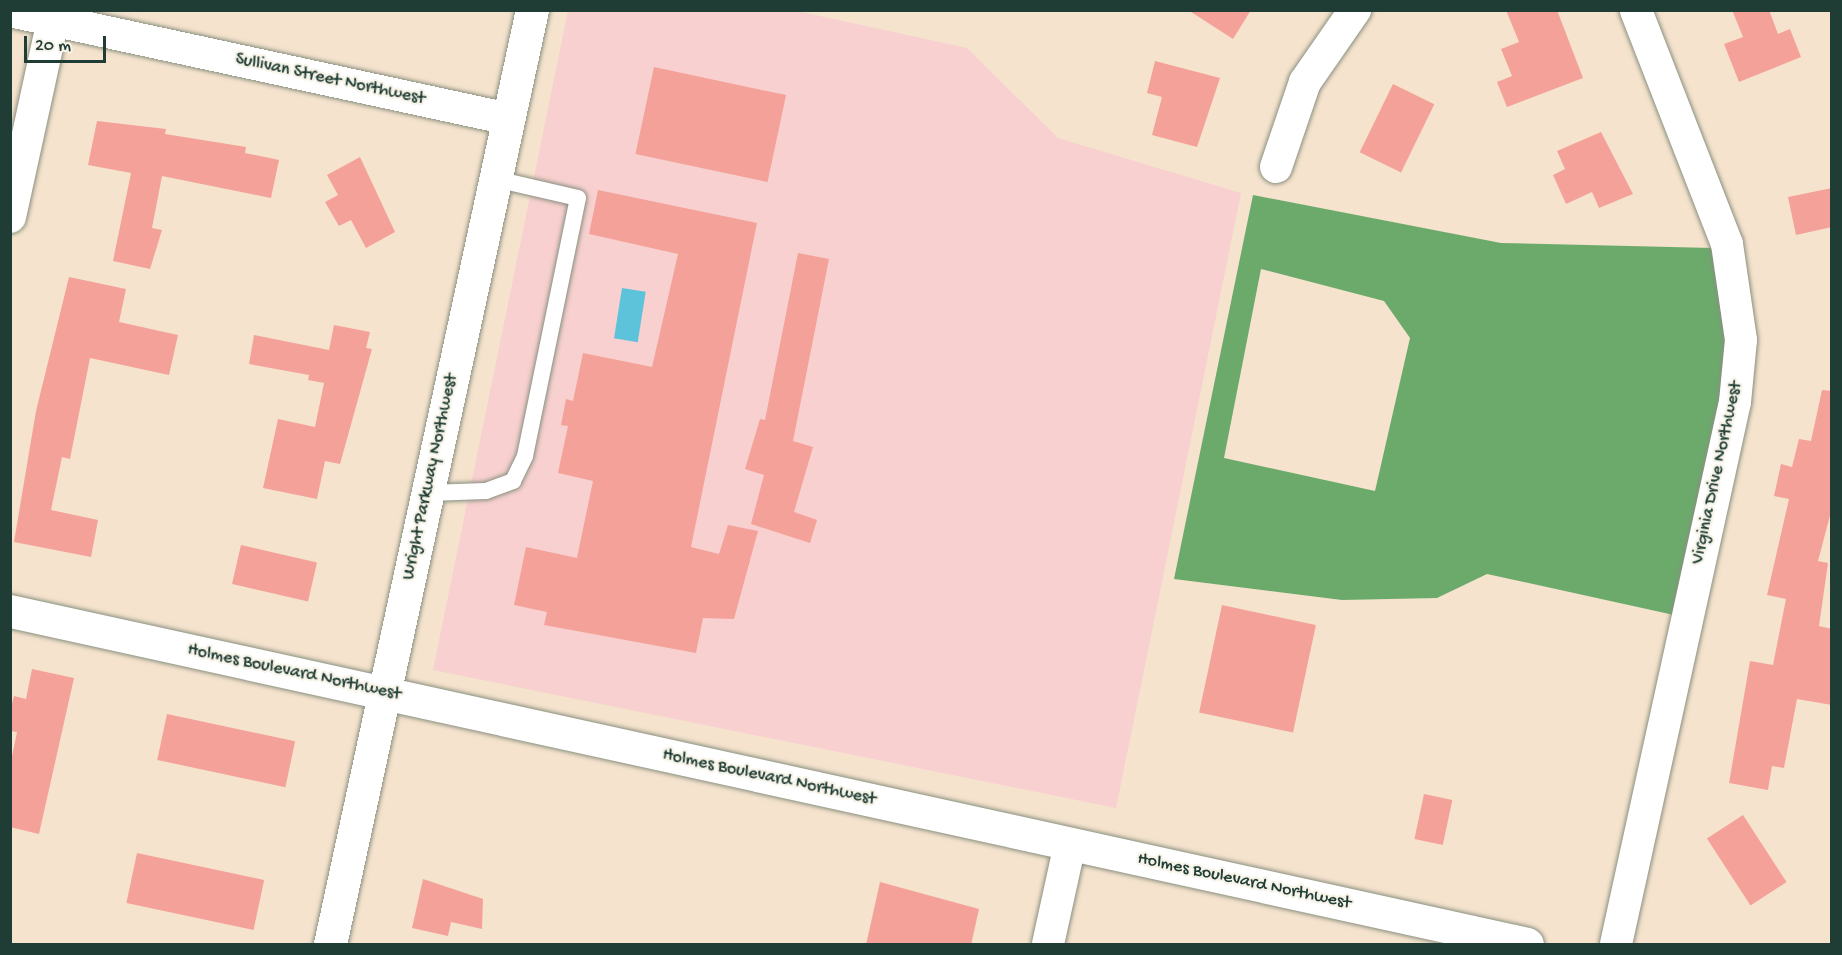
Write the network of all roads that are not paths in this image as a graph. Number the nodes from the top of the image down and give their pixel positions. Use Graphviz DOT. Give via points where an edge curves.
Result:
graph roads {
  1 [pos="532,10"];
  2 [pos="1355,10"];
  3 [pos="1636,10"];
  4 [pos="10,11"];
  5 [pos="53,20"];
  6 [pos="509,118"];
  7 [pos="1276,167"];
  8 [pos="496,179"];
  9 [pos="10,217"];
  10 [pos="428,493"];
  11 [pos="10,611"];
  12 [pos="384,693"];
  13 [pos="1070,844"];
  14 [pos="330,945"];
  15 [pos="1048,945"];
  16 [pos="1527,945"];
  17 [pos="1616,945"];
  1 -- 6 [label="street, Wright Parkway Northwest"];
  2 -- 7 [label="street" via="1305,82"];
  3 -- 17 [label="street, Virginia Drive Northwest" via="1727,243 1741,340 1735,402"];
  4 -- 5 [label="street, Sullivan Street Northwest"];
  5 -- 6 [label="street, Sullivan Street Northwest"];
  5 -- 9 [label="street"];
  6 -- 8 [label="street, Wright Parkway Northwest"];
  8 -- 10 [label="street, Wright Parkway Northwest"];
  8 -- 10 [label="lane" via="578,198 527,444 513,481 486,490"];
  10 -- 12 [label="street, Wright Parkway Northwest"];
  11 -- 12 [label="street, Holmes Boulevard Northwest"];
  12 -- 13 [label="street, Holmes Boulevard Northwest"];
  12 -- 14 [label="street, Wright Parkway Northwest"];
  13 -- 15 [label="street"];
  13 -- 16 [label="street, Holmes Boulevard Northwest"];
}
